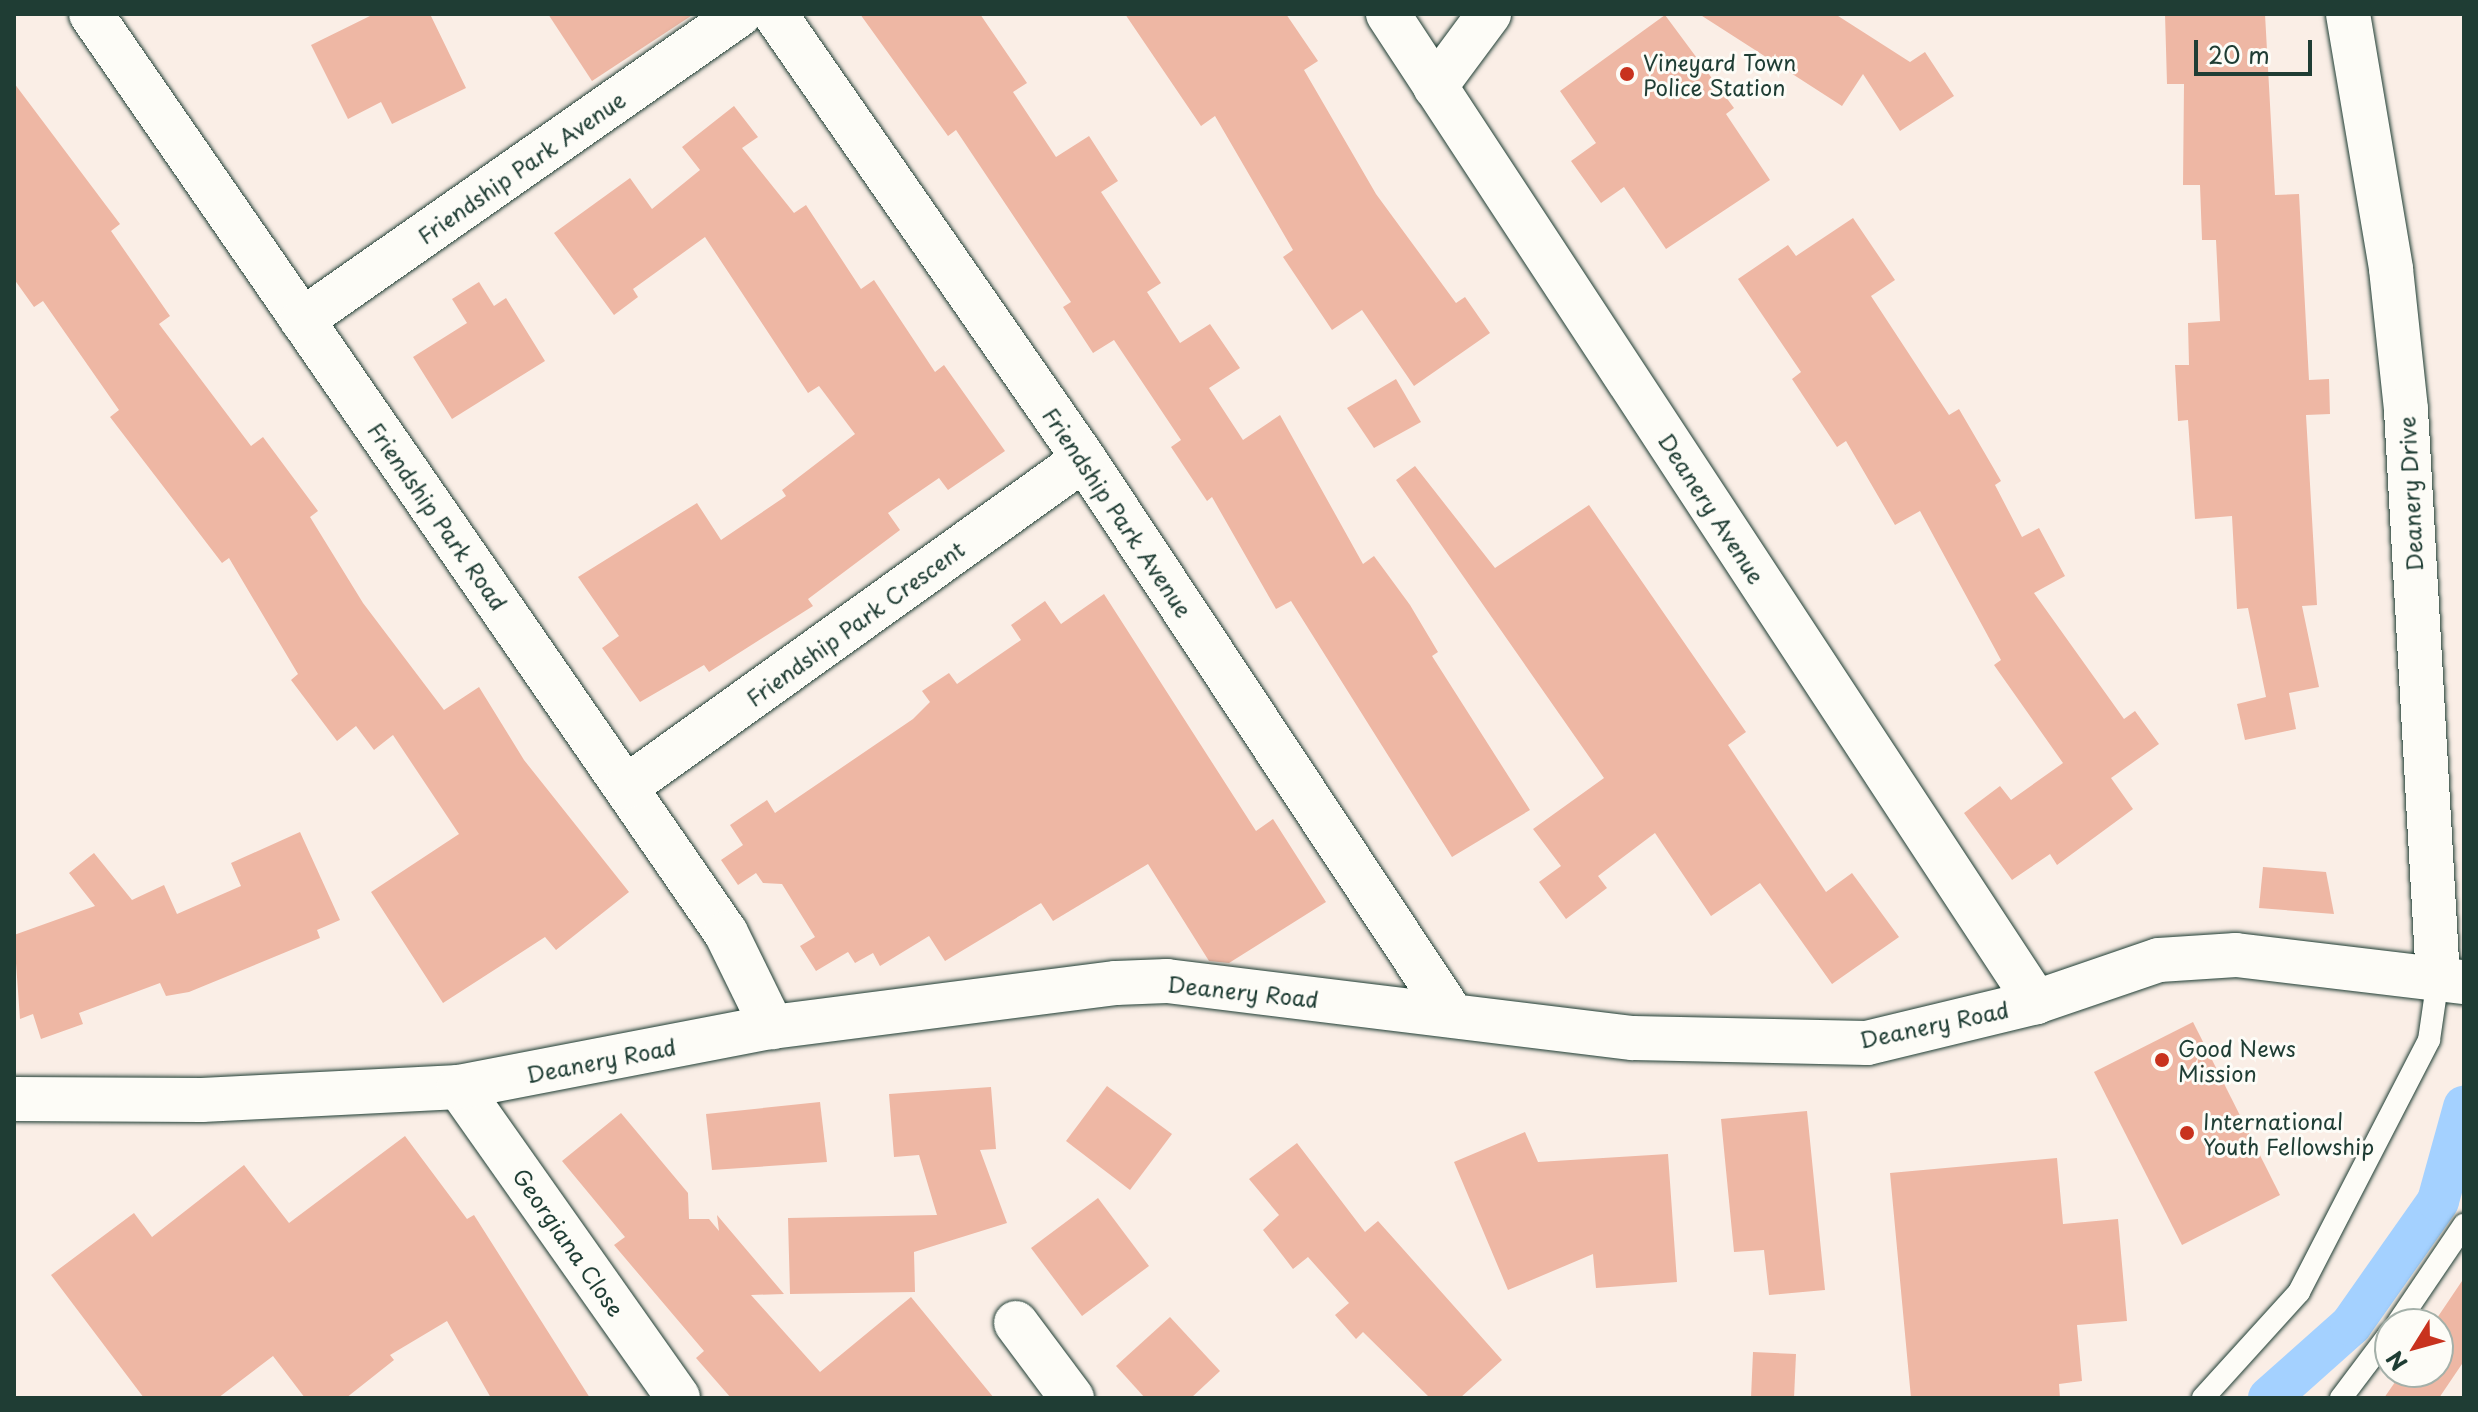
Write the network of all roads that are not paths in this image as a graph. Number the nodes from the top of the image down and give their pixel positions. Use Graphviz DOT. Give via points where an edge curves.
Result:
graph roads {
  1 [pos="91,14"];
  2 [pos="740,14"];
  3 [pos="775,14"];
  4 [pos="1388,14"];
  5 [pos="1489,14"];
  6 [pos="2348,14"];
  7 [pos="1435,87"];
  8 [pos="302,320"];
  9 [pos="1084,459"];
  10 [pos="626,787"];
  11 [pos="2451,980"];
  12 [pos="2036,1002"];
  13 [pos="1452,1015"];
  14 [pos="772,1027"];
  15 [pos="459,1087"];
  16 [pos="14,1099"];
  17 [pos="2464,1225"];
  18 [pos="2408,1308"];
  19 [pos="1016,1323"];
  20 [pos="2374,1354"];
  21 [pos="678,1398"];
  22 [pos="1072,1398"];
  23 [pos="2203,1398"];
  24 [pos="2341,1398"];
  1 -- 8 [label="street, Friendship Park Road"];
  2 -- 8 [label="street, Friendship Park Avenue"];
  3 -- 9 [label="street, Friendship Park Avenue"];
  4 -- 7 [label="street, Deanery Avenue"];
  5 -- 7 [label="street"];
  6 -- 11 [label="street, Deanery Drive" via="2391,269"];
  7 -- 12 [label="street, Deanery Avenue"];
  8 -- 10 [label="street, Friendship Park Road"];
  9 -- 10 [label="street, Friendship Park Crescent"];
  9 -- 13 [label="street, Friendship Park Avenue"];
  10 -- 14 [label="street, Friendship Park Road" via="726,933"];
  11 -- 12 [label="street, Deanery Road" via="2236,955 2159,960"];
  11 -- 23 [label="lane" via="2429,1040 2299,1292"];
  12 -- 13 [label="street, Deanery Road" via="1867,1043 1633,1038"];
  13 -- 14 [label="street, Deanery Road" via="1167,981"];
  14 -- 15 [label="street, Deanery Road"];
  15 -- 16 [label="street, Deanery Road" via="202,1100"];
  15 -- 21 [label="street, Georgiana Close"];
  17 -- 18 [label="lane"];
  19 -- 22 [label="street"];
  20 -- 24 [label="lane"];
}
